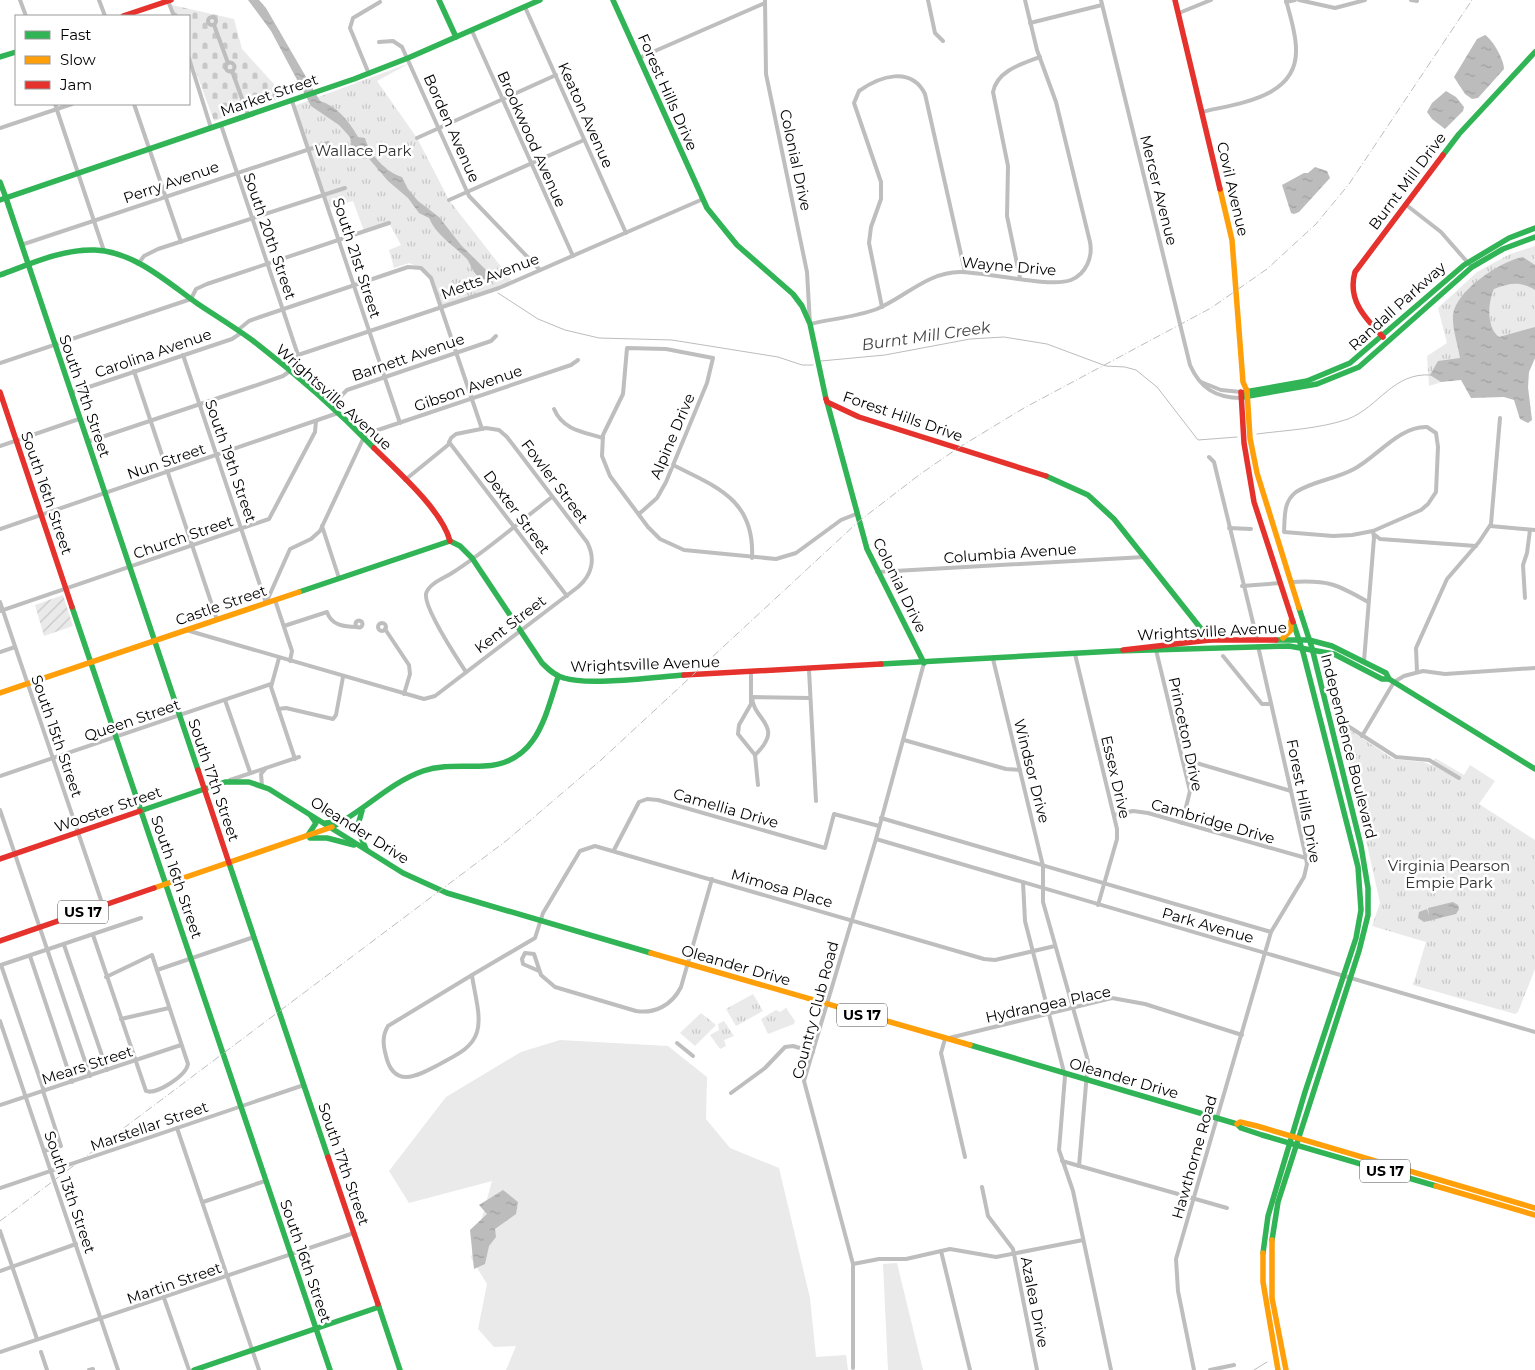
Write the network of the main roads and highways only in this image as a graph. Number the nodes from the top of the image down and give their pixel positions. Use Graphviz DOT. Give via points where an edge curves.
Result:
graph roads {
  1 [pos="439,0"];
  2 [pos="540,0"];
  3 [pos="613,0"];
  4 [pos="1175,0"];
  5 [pos="169,1"];
  6 [pos="126,15"];
  7 [pos="456,37"];
  8 [pos="15,52"];
  9 [pos="1535,52"];
  10 [pos="0,58"];
  11 [pos="0,182"];
  12 [pos="3,199"];
  13 [pos="1535,228"];
  14 [pos="1535,237"];
  15 [pos="28,265"];
  16 [pos="0,275"];
  17 [pos="1383,337"];
  18 [pos="0,392"];
  19 [pos="1244,393"];
  20 [pos="827,402"];
  21 [pos="450,542"];
  22 [pos="1290,614"];
  23 [pos="1283,638"];
  24 [pos="1299,639"];
  25 [pos="1210,640"];
  26 [pos="1309,640"];
  27 [pos="154,641"];
  28 [pos="1301,647"];
  29 [pos="1312,648"];
  30 [pos="1116,651"];
  31 [pos="91,662"];
  32 [pos="924,663"];
  33 [pos="558,677"];
  34 [pos="1391,681"];
  35 [pos="0,693"];
  36 [pos="1535,769"];
  37 [pos="248,782"];
  38 [pos="204,789"];
  39 [pos="141,810"];
  40 [pos="362,811"];
  41 [pos="310,814"];
  42 [pos="345,820"];
  43 [pos="326,823"];
  44 [pos="332,827"];
  45 [pos="303,838"];
  46 [pos="358,846"];
  47 [pos="366,850"];
  48 [pos="0,859"];
  49 [pos="229,863"];
  50 [pos="166,885"];
  51 [pos="0,941"];
  52 [pos="1237,1124"];
  53 [pos="1292,1136"];
  54 [pos="1297,1142"];
  55 [pos="1290,1143"];
  56 [pos="1535,1208"];
  57 [pos="1535,1216"];
  58 [pos="379,1307"];
  59 [pos="1268,1320"];
  60 [pos="316,1329"];
  61 [pos="1284,1358"];
  62 [pos="194,1370"];
  63 [pos="330,1370"];
  64 [pos="400,1370"];
  65 [pos="1278,1370"];
  66 [pos="1286,1370"];
  1 -- 7 [label="main road"];
  2 -- 7 [label="main road, Market Street"];
  3 -- 20 [label="main road, Forest Hills Drive" via="714,218 736,245 802,306 810,324"];
  4 -- 19 [label="main road, Covil Avenue" via="1233,245"];
  5 -- 6 [label="main road"];
  7 -- 12 [label="main road, Market Street" via="369,74"];
  8 -- 10 [label="main road"];
  9 -- 17 [label="main road, Burnt Mill Drive" via="1475,114 1358,267 1352,281 1352,292 1358,308"];
  11 -- 12 [label="main road, South 17th Street"];
  12 -- 15 [label="main road, South 17th Street"];
  13 -- 17 [label="main road, Randall Parkway" via="1505,239 1466,261"];
  14 -- 19 [label="main road, Randall Parkway" via="1502,249 1472,267 1359,367 1332,380"];
  15 -- 16 [label="main road, Wrightsville Avenue"];
  15 -- 21 [label="main road, Wrightsville Avenue" via="68,253 104,251 138,264 240,332 331,406 405,480 444,525"];
  15 -- 27 [label="main road, South 17th Street"];
  17 -- 19 [label="main road, Randall Parkway" via="1357,359 1327,375"];
  18 -- 31 [label="main road, South 16th Street"];
  19 -- 22 [label="main road, Independence Boulevard" via="1244,443 1254,502"];
  19 -- 26 [label="main road, Independence Boulevard" via="1257,473"];
  20 -- 25 [label="main road, Forest Hills Drive" via="859,417 1070,485 1088,495 1109,513"];
  20 -- 32 [label="main road, Colonial Drive" via="867,549"];
  21 -- 27 [label="main road, Castle Street"];
  21 -- 33 [label="main road, Wrightsville Avenue" via="460,546 472,558 542,663"];
  22 -- 23 [label="main road" via="1291,630"];
  22 -- 24 [label="main road, Independence Boulevard"];
  23 -- 24 [label="main road, Wrightsville Avenue"];
  23 -- 25 [label="main road, Wrightsville Avenue"];
  24 -- 26 [label="main road, Wrightsville Avenue"];
  24 -- 28 [label="main road, Independence Boulevard"];
  25 -- 30 [label="main road, Wrightsville Avenue"];
  26 -- 29 [label="main road, Independence Boulevard"];
  26 -- 34 [label="main road, Wrightsville Avenue" via="1332,646 1364,661 1386,673"];
  27 -- 31 [label="main road, Castle Street"];
  27 -- 38 [label="main road, South 17th Street"];
  28 -- 29 [label="main road, Wrightsville Avenue"];
  28 -- 30 [label="main road, Wrightsville Avenue"];
  28 -- 53 [label="main road, Independence Boulevard" via="1361,885 1360,918"];
  29 -- 34 [label="main road, Wrightsville Avenue" via="1334,654"];
  29 -- 54 [label="main road, Independence Boulevard" via="1367,879 1368,915"];
  30 -- 32 [label="main road, Wrightsville Avenue"];
  31 -- 35 [label="main road, Castle Street"];
  31 -- 39 [label="main road, South 16th Street"];
  32 -- 33 [label="main road, Wrightsville Avenue" via="586,681"];
  33 -- 40 [label="main road" via="539,734 515,758 490,766 450,765 420,772 395,785"];
  34 -- 36 [label="main road, Wrightsville Avenue"];
  37 -- 38 [label="main road, Wooster Street / US 17" via="225,782"];
  37 -- 41 [label="main road, Oleander Drive / US 17" via="262,786"];
  38 -- 39 [label="main road, Wooster Street / US 17"];
  38 -- 49 [label="main road, South 17th Street"];
  39 -- 48 [label="main road, Wooster Street / US 17"];
  39 -- 50 [label="main road, South 16th Street"];
  40 -- 42 [label="main road"];
  40 -- 47 [label="main road" via="357,828"];
  41 -- 43 [label="main road, Oleander Drive / US 17"];
  41 -- 45 [label="main road" via="316,823"];
  42 -- 43 [label="main road"];
  42 -- 44 [label="main road"];
  43 -- 44 [label="main road, Oleander Drive / US 17"];
  44 -- 45 [label="main road, US 17"];
  44 -- 46 [label="main road, Oleander Drive / US 17"];
  45 -- 46 [label="main road, US 17" via="327,838"];
  45 -- 49 [label="main road, US 17"];
  46 -- 47 [label="main road, Oleander Drive / US 17"];
  47 -- 52 [label="main road, Oleander Drive / US 17" via="443,892"];
  49 -- 50 [label="main road, US 17"];
  49 -- 58 [label="main road, South 17th Street"];
  50 -- 51 [label="main road, US 17"];
  50 -- 60 [label="main road, South 16th Street"];
  52 -- 53 [label="main road, Oleander Drive / US 17" via="1240,1122"];
  52 -- 55 [label="main road, Oleander Drive / US 17"];
  53 -- 54 [label="main road, Oleander Drive / US 17"];
  53 -- 55 [label="main road, Independence Boulevard"];
  54 -- 55 [label="main road, Oleander Drive / US 17"];
  54 -- 56 [label="main road, Oleander Drive / US 17"];
  54 -- 57 [label="main road, Oleander Drive / US 17"];
  54 -- 61 [label="main road, Independence Boulevard" via="1278,1202 1271,1255 1272,1298"];
  55 -- 59 [label="main road, Independence Boulevard" via="1266,1228 1262,1272"];
  58 -- 60 [label="main road"];
  58 -- 64 [label="main road, South 17th Street"];
  59 -- 61 [label="main road" via="1279,1354"];
  59 -- 65 [label="main road, Independence Boulevard"];
  60 -- 62 [label="main road"];
  60 -- 63 [label="main road, South 16th Street"];
  61 -- 66 [label="main road, Independence Boulevard"];
}
